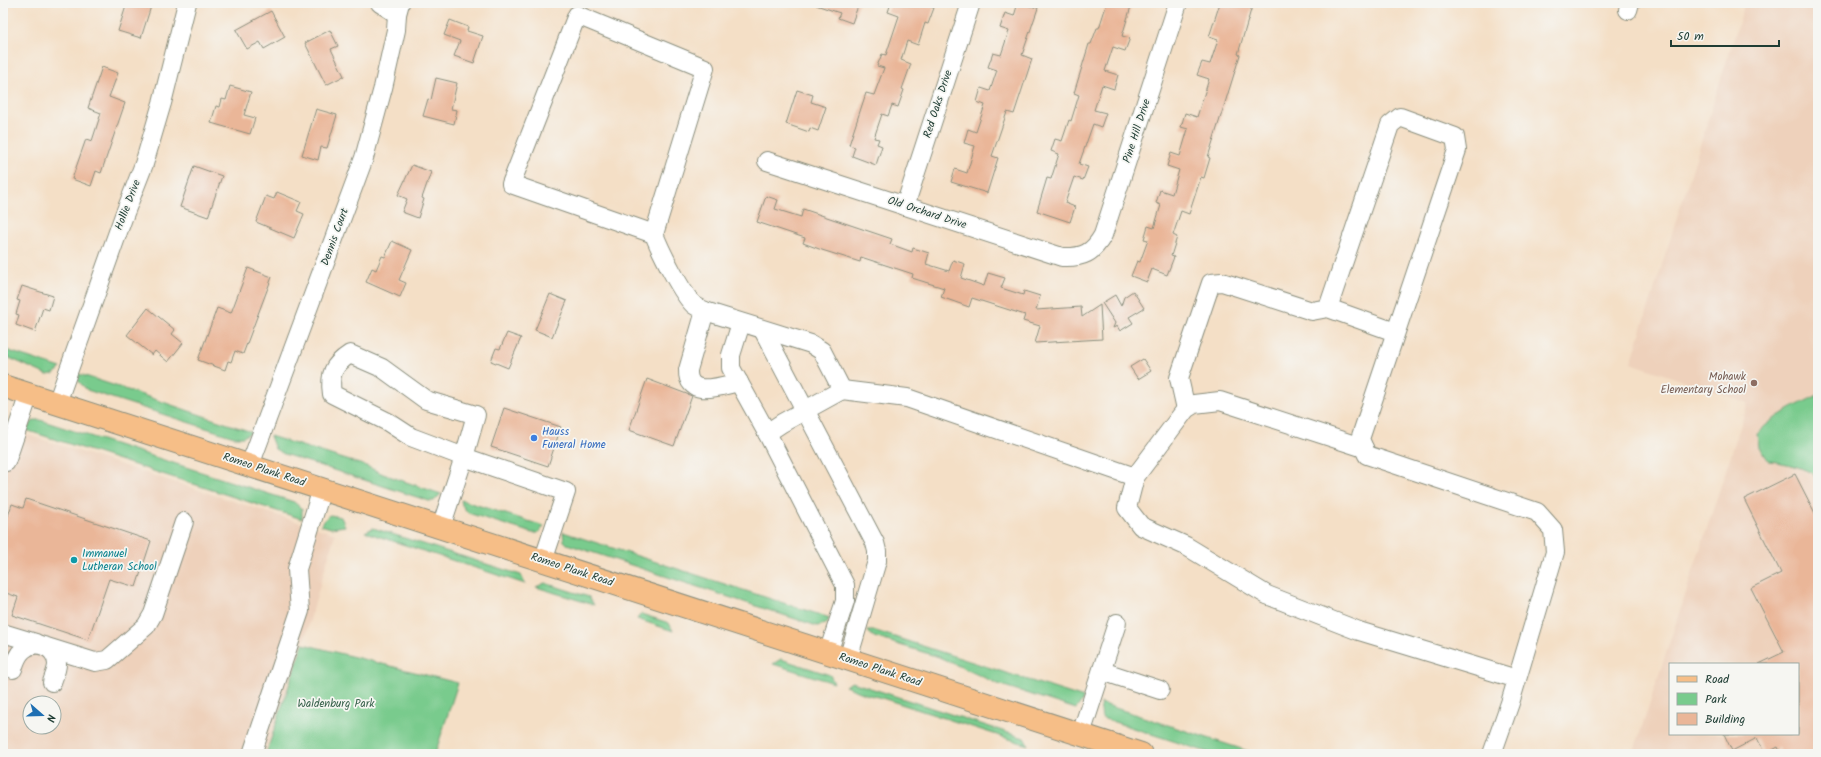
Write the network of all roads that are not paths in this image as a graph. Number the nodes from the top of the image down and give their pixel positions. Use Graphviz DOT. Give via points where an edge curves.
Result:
graph roads {
  1 [pos="187,3"];
  2 [pos="380,3"];
  3 [pos="971,3"];
  4 [pos="1178,3"];
  5 [pos="399,8"];
  6 [pos="767,161"];
  7 [pos="905,206"];
  8 [pos="654,234"];
  9 [pos="1087,254"];
  10 [pos="1328,308"];
  11 [pos="705,311"];
  12 [pos="741,323"];
  13 [pos="763,330"];
  14 [pos="1395,332"];
  15 [pos="739,382"];
  16 [pos="3,386"];
  17 [pos="842,390"];
  18 [pos="29,394"];
  19 [pos="57,403"];
  20 [pos="1186,409"];
  21 [pos="805,411"];
  22 [pos="767,433"];
  23 [pos="1364,448"];
  24 [pos="464,457"];
  25 [pos="6,462"];
  26 [pos="250,465"];
  27 [pos="1135,477"];
  28 [pos="322,489"];
  29 [pos="184,522"];
  30 [pos="441,527"];
  31 [pos="543,561"];
  32 [pos="845,585"];
  33 [pos="869,586"];
  34 [pos="1117,623"];
  35 [pos="3,633"];
  36 [pos="42,645"];
  37 [pos="838,656"];
  38 [pos="13,669"];
  39 [pos="1102,671"];
  40 [pos="1517,679"];
  41 [pos="52,682"];
  42 [pos="1160,690"];
  43 [pos="1081,734"];
  44 [pos="252,754"];
  45 [pos="1141,754"];
  46 [pos="1492,754"];
  1 -- 19 [label="street, Hollie Drive" via="144,164"];
  2 -- 5 [label="street"];
  3 -- 7 [label="street, Red Oaks Drive"];
  4 -- 9 [label="street, Pine Hill Drive" via="1103,235 1097,246"];
  5 -- 26 [label="street, Dennis Court" via="388,66 364,158"];
  6 -- 7 [label="street, Old Orchard Drive"];
  7 -- 9 [label="street, Old Orchard Drive" via="1062,257 1075,258"];
  8 -- 8 [label="street" via="705,68 577,15 511,184"];
  8 -- 11 [label="street" via="659,248 687,296"];
  10 -- 14 [label="street"];
  10 -- 14 [label="street" via="1390,125 1400,117 1407,119 1455,137 1457,150"];
  10 -- 20 [label="street" via="1312,311 1222,282 1211,283 1179,378"];
  11 -- 12 [label="street"];
  11 -- 15 [label="street" via="688,378 697,388"];
  12 -- 13 [label="street"];
  12 -- 15 [label="street" via="731,355 731,368"];
  13 -- 17 [label="street" via="787,335 812,344 822,351"];
  13 -- 21 [label="street"];
  14 -- 23 [label="street" via="1360,439"];
  15 -- 22 [label="street"];
  16 -- 18 [label="main road, Romeo Plank Road"];
  17 -- 21 [label="street"];
  17 -- 27 [label="street" via="907,398"];
  18 -- 19 [label="main road, Romeo Plank Road"];
  18 -- 25 [label="street"];
  19 -- 26 [label="main road, Romeo Plank Road"];
  20 -- 23 [label="street" via="1194,404 1220,401"];
  20 -- 27 [label="street"];
  21 -- 22 [label="street"];
  21 -- 33 [label="street" via="875,543 877,561"];
  22 -- 32 [label="street"];
  23 -- 40 [label="street" via="1367,455 1538,512 1553,530 1555,552"];
  24 -- 24 [label="street" via="476,415 426,400 382,368 350,354 337,362 330,380 332,394 388,422 411,438"];
  24 -- 30 [label="street"];
  24 -- 31 [label="street" via="566,492"];
  26 -- 28 [label="main road, Romeo Plank Road"];
  27 -- 40 [label="street" via="1127,508 1141,526 1186,546 1267,595 1359,631"];
  28 -- 30 [label="main road, Romeo Plank Road"];
  28 -- 44 [label="street" via="297,569 300,611"];
  29 -- 36 [label="street" via="153,614 146,626 114,655 101,662 90,661"];
  30 -- 31 [label="main road, Romeo Plank Road"];
  31 -- 37 [label="main road, Romeo Plank Road"];
  32 -- 33 [label="street"];
  32 -- 37 [label="street"];
  33 -- 37 [label="street"];
  34 -- 39 [label="street"];
  35 -- 36 [label="street"];
  36 -- 38 [label="street" via="28,646 19,654"];
  36 -- 41 [label="street" via="55,657 57,664"];
  37 -- 43 [label="main road, Romeo Plank Road"];
  39 -- 42 [label="street"];
  39 -- 43 [label="street"];
  40 -- 46 [label="street"];
  43 -- 45 [label="main road, Romeo Plank Road"];
}
